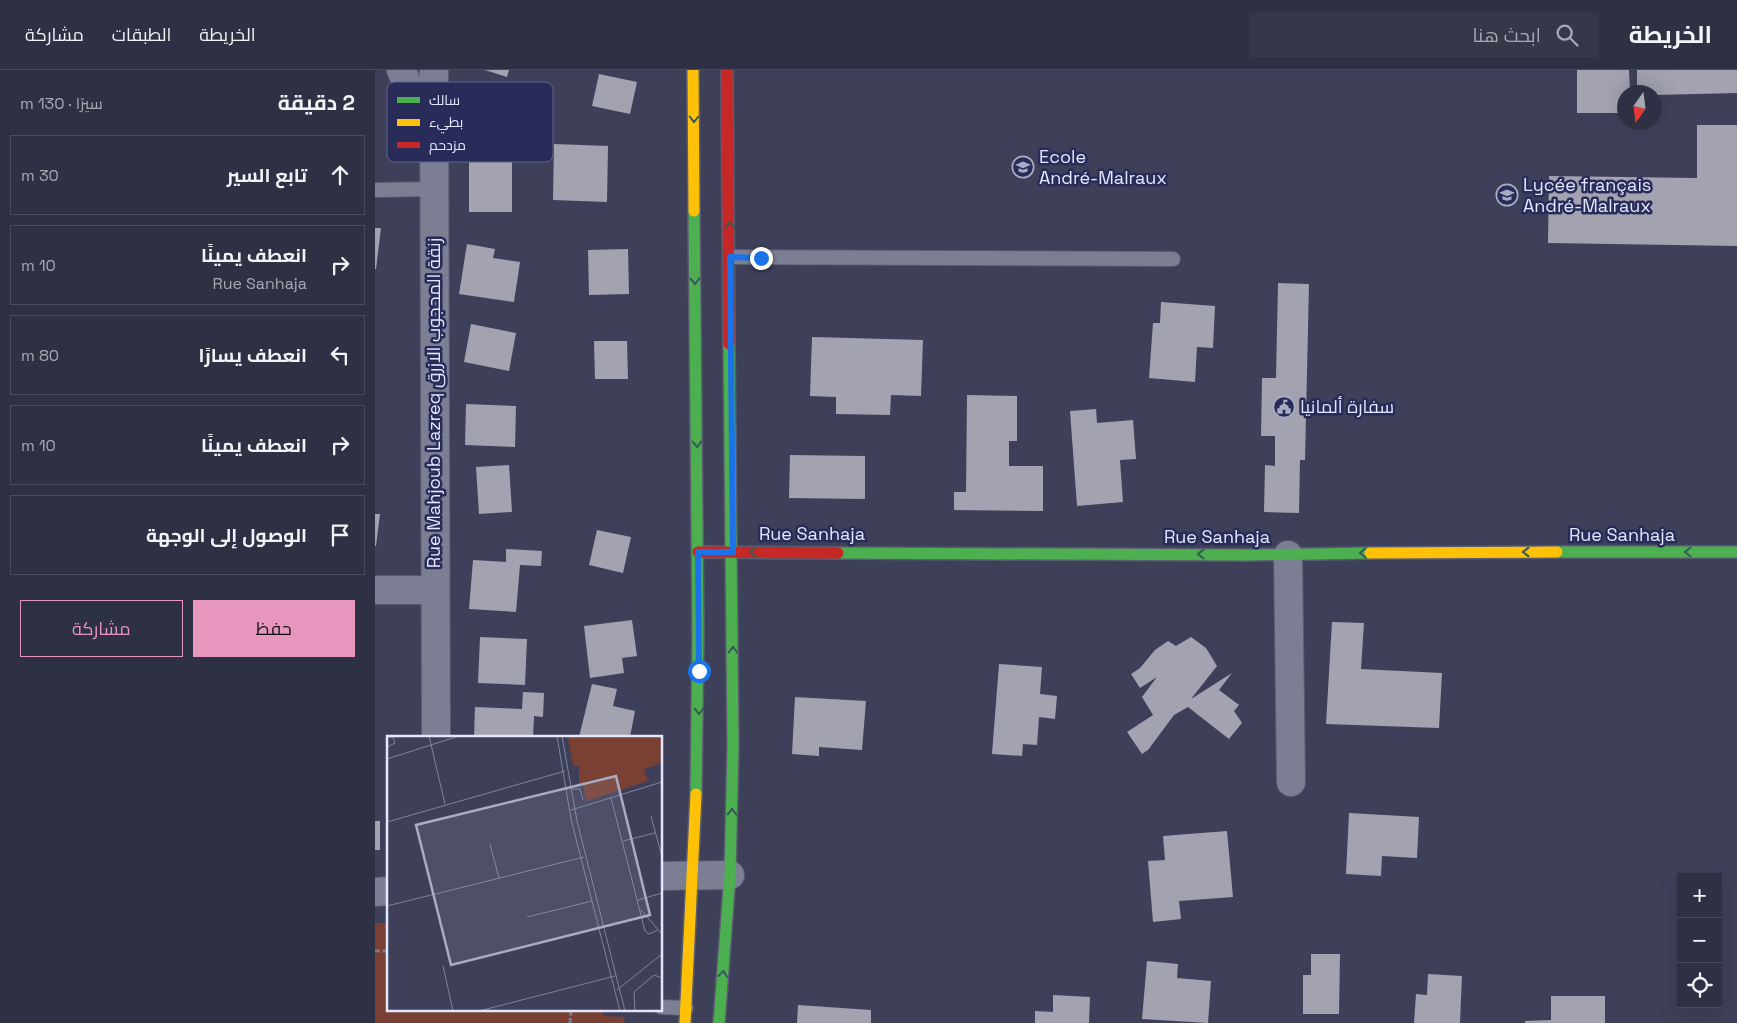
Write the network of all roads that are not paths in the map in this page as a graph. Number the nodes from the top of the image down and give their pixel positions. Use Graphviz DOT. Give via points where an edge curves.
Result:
graph roads {
  1 [pos="401,70"];
  2 [pos="693,70"];
  3 [pos="727,70"];
  4 [pos="407,82"];
  5 [pos="433,162"];
  6 [pos="433,189"];
  7 [pos="375,190"];
  8 [pos="730,257"];
  9 [pos="1173,260"];
  10 [pos="698,552"];
  11 [pos="733,552"];
  12 [pos="1737,552"];
  13 [pos="1288,554"];
  14 [pos="375,590"];
  15 [pos="435,590"];
  16 [pos="436,736"];
  17 [pos="1291,782"];
  18 [pos="695,875"];
  19 [pos="663,876"];
  20 [pos="730,876"];
  21 [pos="663,1007"];
  22 [pos="686,1008"];
  23 [pos="685,1023"];
  24 [pos="719,1023"];
  1 -- 4 [label="street"];
  2 -- 10 [label="street, one-way"];
  8 -- 3 [label="street, one-way"];
  5 -- 6 [label="street, Rue Mahjoub Lazreq زنقة المحجوب الازرق"];
  6 -- 7 [label="lane"];
  6 -- 15 [label="street, Rue Mahjoub Lazreq زنقة المحجوب الازرق"];
  8 -- 9 [label="lane"];
  8 -- 11 [label="street"];
  10 -- 11 [label="street, Rue Sanhaja"];
  10 -- 18 [label="street, one-way"];
  13 -- 11 [label="street, Rue Sanhaja, one-way"];
  20 -- 11 [label="street, one-way"];
  12 -- 13 [label="street, Rue Sanhaja, one-way"];
  13 -- 17 [label="street"];
  14 -- 15 [label="street"];
  15 -- 16 [label="street, Rue Mahjoub Lazreq زنقة المحجوب الازرق"];
  18 -- 19 [label="street"];
  18 -- 20 [label="street"];
  18 -- 22 [label="street"];
  24 -- 20 [label="street, one-way"];
  21 -- 22 [label="lane"];
  22 -- 23 [label="street"];
}
